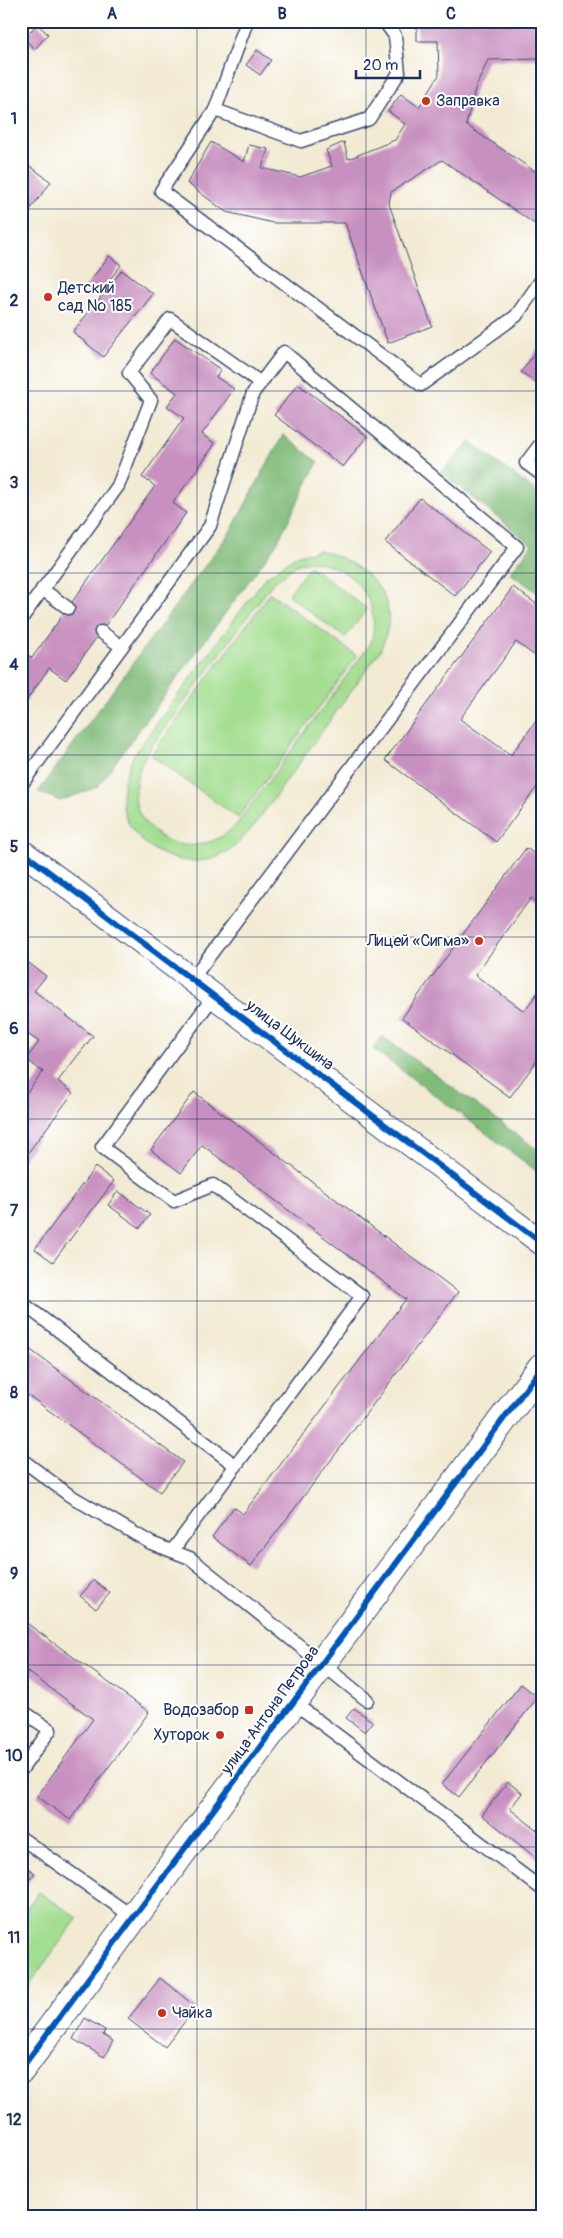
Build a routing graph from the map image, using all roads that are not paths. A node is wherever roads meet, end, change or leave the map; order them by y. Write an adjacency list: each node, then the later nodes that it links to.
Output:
1 (247, 21): 3 (lane)
2 (384, 21): 3 (lane)
3 (215, 110): 4 (lane)
4 (542, 279)
5 (261, 384): 8 (lane); 12 (lane); 15 (lane)
6 (542, 442): 7 (lane)
7 (542, 475)
8 (42, 589): 9 (lane); 10 (lane)
9 (68, 608)
10 (21, 618)
11 (101, 632): 12 (lane)
12 (122, 647): 13 (lane)
13 (21, 785)
14 (21, 851): 15 (street, улица Шукшина)
15 (192, 979): 16 (street, улица Шукшина)
16 (214, 996): 17 (street, улица Шукшина); 21 (lane)
17 (542, 1243)
18 (21, 1302): 21 (lane)
19 (540, 1375): 23 (street, улица Антона Петрова)
20 (21, 1459): 22 (lane)
21 (236, 1466): 22 (lane)
22 (172, 1552): 23 (lane)
23 (321, 1663): 24 (lane); 25 (street, улица Антона Петрова)
24 (367, 1700)
25 (293, 1702): 29 (lane); 30 (street, улица Антона Петрова)
26 (21, 1710): 27 (lane)
27 (21, 1770)
28 (21, 1838): 30 (lane)
29 (542, 1889)
30 (133, 1917): 31 (street, улица Антона Петрова)
31 (21, 2069)

